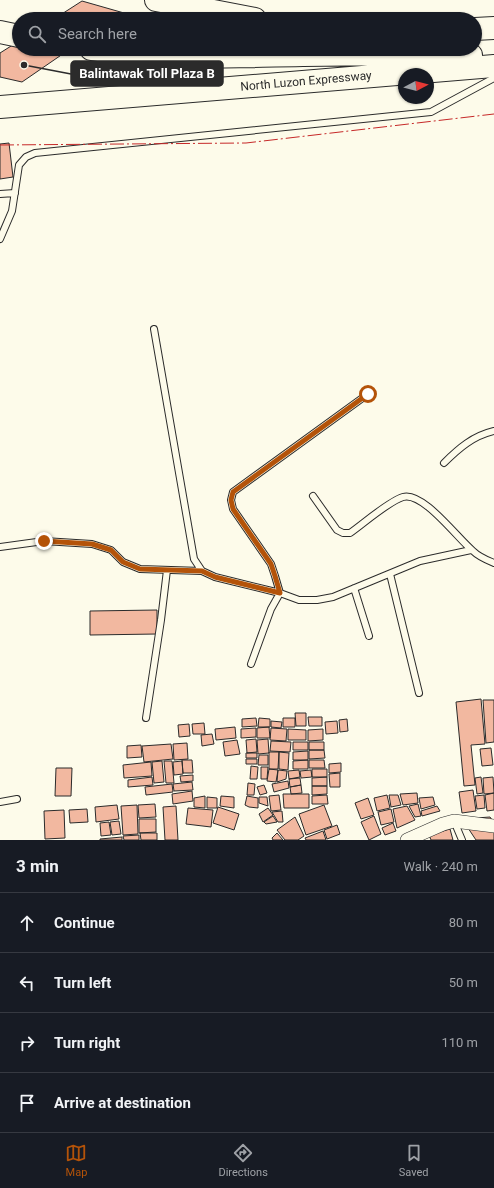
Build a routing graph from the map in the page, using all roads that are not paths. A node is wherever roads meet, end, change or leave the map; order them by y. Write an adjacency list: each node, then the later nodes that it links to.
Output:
1 (156, 0): 2 (highway)
2 (219, 12)
3 (494, 28): 4 (highway)
4 (482, 29)
5 (0, 32): 6 (highway)
6 (12, 35)
7 (155, 56): 8 (highway, North Luzon Expressway)
8 (295, 56)
9 (482, 56): 10 (highway, North Luzon Expressway)
10 (494, 56)
11 (494, 66): 14 (highway, North Luzon Expressway)
12 (494, 78): 16 (lane)
13 (0, 92): 14 (highway, North Luzon Expressway)
14 (46, 103): 15 (highway, North Luzon Expressway)
15 (0, 107)
16 (15, 193): 17 (lane); 18 (lane)
17 (0, 194)
18 (0, 239)
19 (154, 329): 28 (lane)
20 (368, 394): 31 (lane)
21 (494, 431): 22 (lane)
22 (444, 462)
23 (313, 496): 25 (lane)
24 (0, 547): 27 (lane)
25 (471, 550): 26 (lane); 29 (lane)
26 (494, 563)
27 (166, 570): 28 (lane); 35 (lane)
28 (202, 571): 31 (lane)
29 (390, 574): 30 (lane); 34 (lane)
30 (354, 588): 31 (lane); 32 (lane)
31 (280, 593): 33 (lane)
32 (368, 636)
33 (252, 664)
34 (419, 693)
35 (146, 718)
36 (17, 799): 37 (lane)
37 (0, 802)
38 (454, 821): 39 (street); 40 (street); 41 (lane)
39 (494, 826)
40 (407, 840)
41 (462, 840)

